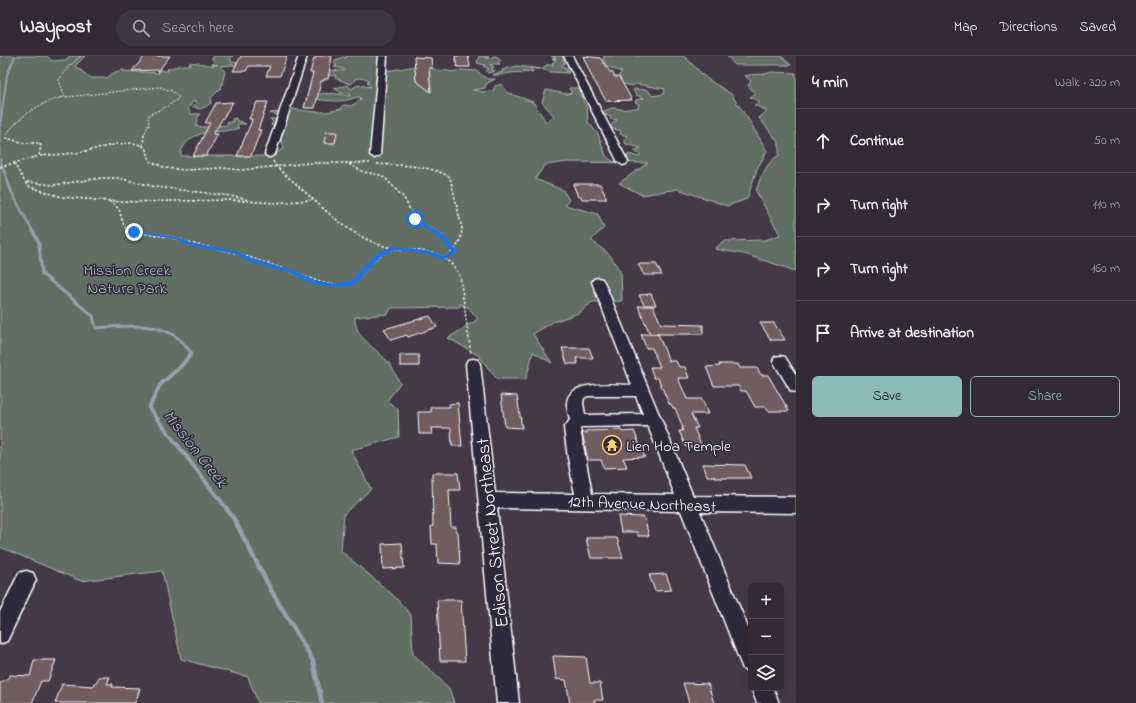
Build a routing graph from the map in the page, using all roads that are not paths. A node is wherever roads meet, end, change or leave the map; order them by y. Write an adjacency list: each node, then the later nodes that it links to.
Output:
1 (303, 56): 4 (street)
2 (383, 56): 5 (street)
3 (568, 56): 6 (street)
4 (270, 154)
5 (375, 155)
6 (623, 162)
7 (598, 282): 11 (street)
8 (780, 361): 10 (street)
9 (473, 364): 14 (street, Edison Street Northeast)
10 (796, 387)
11 (642, 390): 12 (street); 13 (street)
12 (654, 420): 13 (street); 16 (street)
13 (578, 421): 15 (street)
14 (487, 500): 15 (street, 12th Avenue Northeast); 22 (street, Edison Street Northeast)
15 (585, 501): 16 (street, 12th Avenue Northeast)
16 (688, 503): 17 (street, 12th Avenue Northeast); 20 (street)
17 (796, 505)
18 (26, 580): 19 (street)
19 (0, 634)
20 (749, 655)
21 (763, 691): 23 (street)
22 (508, 703)
23 (768, 703)

